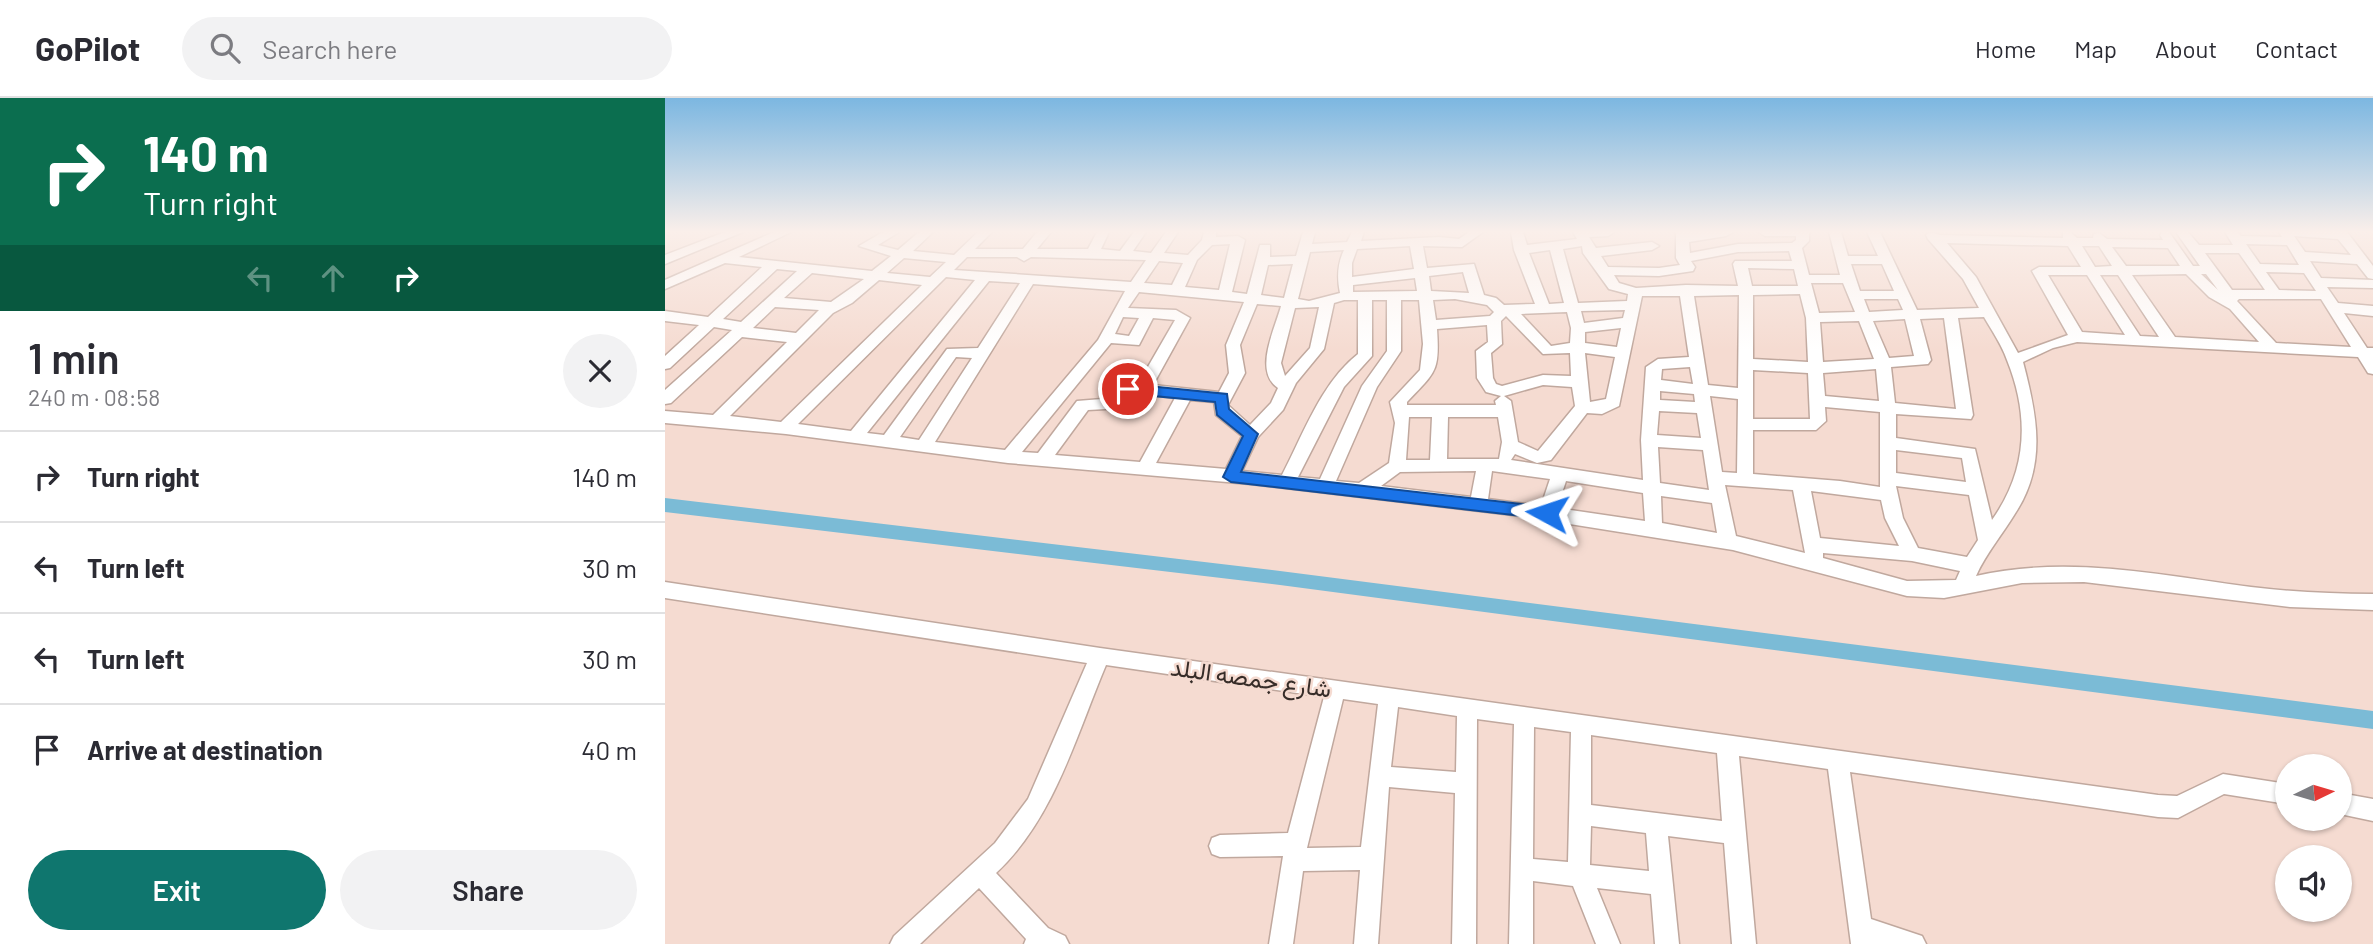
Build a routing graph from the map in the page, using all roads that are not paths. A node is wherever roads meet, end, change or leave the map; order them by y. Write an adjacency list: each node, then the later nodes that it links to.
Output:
1 (695, 271): 48 (street)
2 (766, 271): 84 (street)
3 (805, 271): 68 (street)
4 (823, 271): 39 (street)
5 (878, 271): 39 (street)
6 (944, 271): 41 (street)
7 (1014, 271): 42 (street)
8 (1062, 271): 46 (street)
9 (1146, 271): 50 (street)
10 (1185, 271): 54 (street)
11 (1230, 271): 58 (street)
12 (1259, 271): 63 (street)
13 (1298, 271): 69 (street)
14 (1348, 271): 51 (street)
15 (1425, 271): 37 (street)
16 (1470, 271): 65 (street)
17 (1529, 271): 72 (street)
18 (1563, 271): 73 (street)
19 (1602, 271): 67 (street)
20 (1630, 271): 38 (street)
21 (1692, 271): 53 (street)
22 (1742, 271): 55 (street)
23 (1774, 271): 43 (street)
24 (1801, 271): 43 (street)
25 (1846, 271): 45 (street)
26 (1893, 271): 62 (street)
27 (1964, 271): 77 (street)
28 (2040, 271): 90 (street)
29 (2092, 271): 92 (street)
30 (2123, 271): 95 (street)
31 (2191, 271): 66 (street)
32 (2209, 271): 66 (street)
33 (2258, 271): 57 (street)
34 (2271, 271): 47 (street)
35 (2311, 271): 47 (street)
36 (2339, 271): 47 (street)
37 (1420, 272): 51 (street); 59 (street)
38 (1660, 272): 56 (street)
39 (873, 276): 41 (street); 71 (street)
40 (985, 276): 41 (street); 42 (street); 100 (street)
41 (938, 277): 135 (street)
42 (1010, 278): 44 (street)
43 (1803, 278): 45 (street); 55 (street); 83 (street)
44 (1030, 279): 46 (street); 102 (street)
45 (1848, 279): 61 (street)
46 (1056, 281): 50 (street)
47 (2317, 282): 49 (street); 57 (street); 74 (street); 103 (street)
48 (665, 285)
49 (2373, 285)
50 (1135, 288): 54 (street); 75 (street)
51 (1346, 289): 64 (street); 70 (street)
52 (1686, 289): 53 (street); 56 (street); 106 (street)
53 (1705, 289): 55 (street)
54 (1177, 290): 58 (street)
55 (1746, 290): 109 (street)
56 (1664, 291): 67 (street)
57 (2273, 292): 66 (street)
58 (1225, 293): 63 (street)
59 (1426, 294): 60 (street); 65 (street); 86 (street)
60 (1394, 295): 64 (street); 93 (street)
61 (1854, 295): 62 (street); 82 (street)
62 (1903, 295): 78 (street)
63 (1253, 297): 69 (street); 122 (street)
64 (1365, 297): 94 (street)
65 (1477, 297): 80 (street)
66 (2226, 297): 98 (street)
67 (1634, 298): 73 (street); 85 (street)
68 (774, 302): 71 (street); 88 (street)
69 (1288, 302): 70 (street); 115 (street)
70 (1327, 303): 115 (street)
71 (832, 307): 91 (street)
72 (1544, 309): 73 (street); 80 (street)
73 (1574, 309): 87 (street)
74 (2373, 311)
75 (1118, 312): 79 (street); 89 (street)
76 (1950, 312): 77 (street); 78 (street); 128 (street)
77 (1990, 312): 105 (street)
78 (1912, 313): 82 (street); 107 (street)
79 (1149, 314): 96 (street); 97 (street)
80 (1501, 314): 86 (street); 99 (street); 119 (street)
81 (665, 316): 84 (street)
82 (1864, 317): 83 (street); 107 (street)
83 (1813, 318): 110 (street)
84 (710, 322): 88 (street); 108 (street)
85 (1629, 323): 87 (street); 104 (street)
86 (1428, 325): 129 (street)
87 (1578, 328): 99 (street)
88 (744, 330): 91 (street); 123 (street)
89 (1106, 337): 96 (street); 144 (street)
90 (2077, 337): 92 (street); 105 (street)
91 (800, 338): 133 (street)
92 (2134, 338): 95 (street)
93 (1395, 339): 94 (street); 116 (street)
94 (1367, 340): 113 (street)
95 (2169, 340): 98 (street)
96 (1134, 342): 97 (street)
97 (1166, 346): 117 (street)
98 (2271, 346): 103 (street)
99 (1579, 347): 104 (street); 112 (street)
100 (927, 351): 101 (street); 137 (street)
101 (952, 352): 102 (street); 139 (street)
102 (981, 352): 143 (street)
103 (2367, 352): 111 (street)
104 (1624, 353): 126 (street)
105 (2015, 360): 165 (street)
106 (1697, 362): 114 (street); 118 (street)
107 (1883, 362): 110 (street); 128 (street)
108 (665, 364)
109 (1745, 364): 110 (street); 121 (street)
110 (1816, 368): 124 (street)
111 (2373, 369)
112 (1579, 382): 119 (street); 126 (street)
113 (1337, 385): 116 (street); 154 (street)
114 (1654, 385): 118 (street); 125 (street)
115 (1287, 386): 136 (street)
116 (1370, 386): 155 (street)
117 (1143, 389): 120 (street); 145 (street)
118 (1702, 389): 121 (street); 127 (street)
119 (1501, 391): 130 (street)
120 (1186, 393): 122 (street); 149 (street)
121 (1744, 394): 134 (street)
122 (1222, 398): 136 (street)
123 (665, 399)
124 (1817, 401): 128 (street); 134 (street)
125 (1653, 405): 127 (street); 138 (street)
126 (1583, 407): 141 (street)
127 (1704, 408): 142 (street)
128 (1888, 408): 140 (street)
129 (1400, 411): 131 (street); 146 (street)
130 (1504, 411): 131 (street); 141 (street)
131 (1440, 412): 148 (street)
132 (665, 417): 133 (street)
133 (717, 420): 135 (street)
134 (1746, 424): 153 (street)
135 (785, 427): 137 (street)
136 (1251, 434): 151 (street)
137 (854, 438): 139 (street)
138 (1649, 440): 142 (street); 158 (street)
139 (887, 443): 143 (street)
140 (1887, 443): 157 (street); 159 (street)
141 (1510, 445): 147 (street)
142 (1709, 445): 152 (street)
143 (923, 447): 144 (street)
144 (1008, 457): 145 (street)
145 (1042, 460): 149 (street)
146 (1397, 466): 148 (street); 160 (street)
147 (1493, 466): 148 (street); 150 (street); 162 (street)
148 (1438, 467)
149 (1145, 469): 151 (street)
150 (1560, 474): 158 (street); 163 (street)
151 (1231, 477): 154 (street)
152 (1714, 478): 153 (street); 161 (street)
153 (1745, 481): 156 (street)
154 (1287, 482): 155 (street)
155 (1325, 486): 160 (street)
156 (1801, 486): 157 (street); 167 (street)
157 (1887, 486): 159 (street); 168 (street)
158 (1651, 489): 161 (street); 164 (street)
159 (1975, 489): 165 (street)
160 (1362, 490): 162 (street)
161 (1719, 498): 166 (street)
162 (1478, 506): 163 (street)
163 (1547, 513): 164 (street)
164 (1654, 529): 166 (street)
165 (1987, 540): 169 (street)
166 (1728, 541): 167 (street)
167 (1815, 554): 168 (street); 170 (street)
168 (1912, 554): 169 (street)
169 (1970, 565): 170 (street)
170 (1963, 587): 172 (street)
171 (665, 590): 173 (street, شارع جمصه البلد)
172 (2373, 602)
173 (1100, 656): 174 (street, شارع جمصه البلد); 193 (street)
174 (1336, 689): 175 (street, شارع جمصه البلد); 190 (street)
175 (1389, 696): 176 (street, شارع جمصه البلد); 181 (street)
176 (1467, 707): 177 (street, شارع جمصه البلد); 182 (street)
177 (1524, 716): 178 (street, شارع جمصه البلد); 192 (street)
178 (1581, 724): 179 (street, شارع جمصه البلد); 186 (street)
179 (1727, 745): 180 (street, شارع جمصه البلد); 188 (street)
180 (1838, 761): 183 (street, شارع جمصه البلد); 196 (street)
181 (1380, 776): 182 (street); 191 (street)
182 (1464, 783): 201 (street)
183 (2275, 792)
184 (2352, 806): 185 (street)
185 (2373, 810)
186 (1580, 814): 187 (street); 194 (street)
187 (1656, 824): 188 (street); 195 (street)
188 (1733, 833): 205 (street)
189 (1220, 846): 190 (street)
190 (1295, 852): 191 (street); 199 (street)
191 (1372, 858): 200 (street)
192 (1524, 869): 194 (street); 202 (street)
193 (980, 872): 197 (street); 198 (street)
194 (1579, 873): 195 (street); 203 (street)
195 (1661, 884): 204 (street)
196 (1862, 936): 206 (street)
197 (1044, 941)
198 (905, 943)
199 (1281, 944)
200 (1366, 944)
201 (1464, 944)
202 (1521, 944)
203 (1608, 944)
204 (1667, 944)
205 (1744, 944)
206 (1914, 944)

